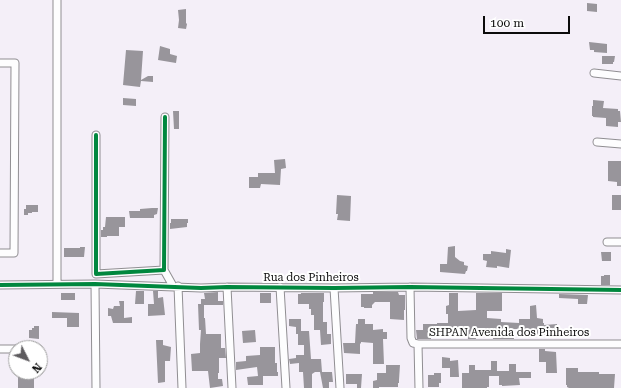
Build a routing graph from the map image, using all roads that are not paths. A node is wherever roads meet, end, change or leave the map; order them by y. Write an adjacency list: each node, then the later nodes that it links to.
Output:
1 (57, 0): 13 (street)
2 (0, 63): 11 (street)
3 (594, 73): 4 (street)
4 (621, 76)
5 (165, 117): 12 (street)
6 (96, 135): 12 (street)
7 (597, 142): 8 (street)
8 (621, 144)
9 (607, 242): 10 (street)
10 (621, 242)
11 (0, 253)
12 (164, 270): 16 (street)
13 (56, 284): 14 (street, Rua dos Pinheiros); 15 (street, Rua dos Pinheiros)
14 (95, 284): 16 (street, Rua dos Pinheiros); 24 (street)
15 (0, 285)
16 (175, 286): 17 (street, Rua dos Pinheiros); 25 (street)
17 (227, 287): 18 (street, Rua dos Pinheiros); 26 (street)
18 (280, 287): 20 (street, Rua dos Pinheiros); 27 (street)
19 (410, 287): 20 (street, Rua dos Pinheiros); 21 (street, Rua dos Pinheiros); 22 (street)
20 (334, 288): 28 (street)
21 (621, 290)
22 (418, 344): 23 (street, SHPAN Avenida dos Pinheiros); 29 (street, SHPAN Avenida dos Pinheiros)
23 (621, 344)
24 (96, 388)
25 (182, 388)
26 (232, 388)
27 (286, 388)
28 (340, 388)
29 (419, 388)

